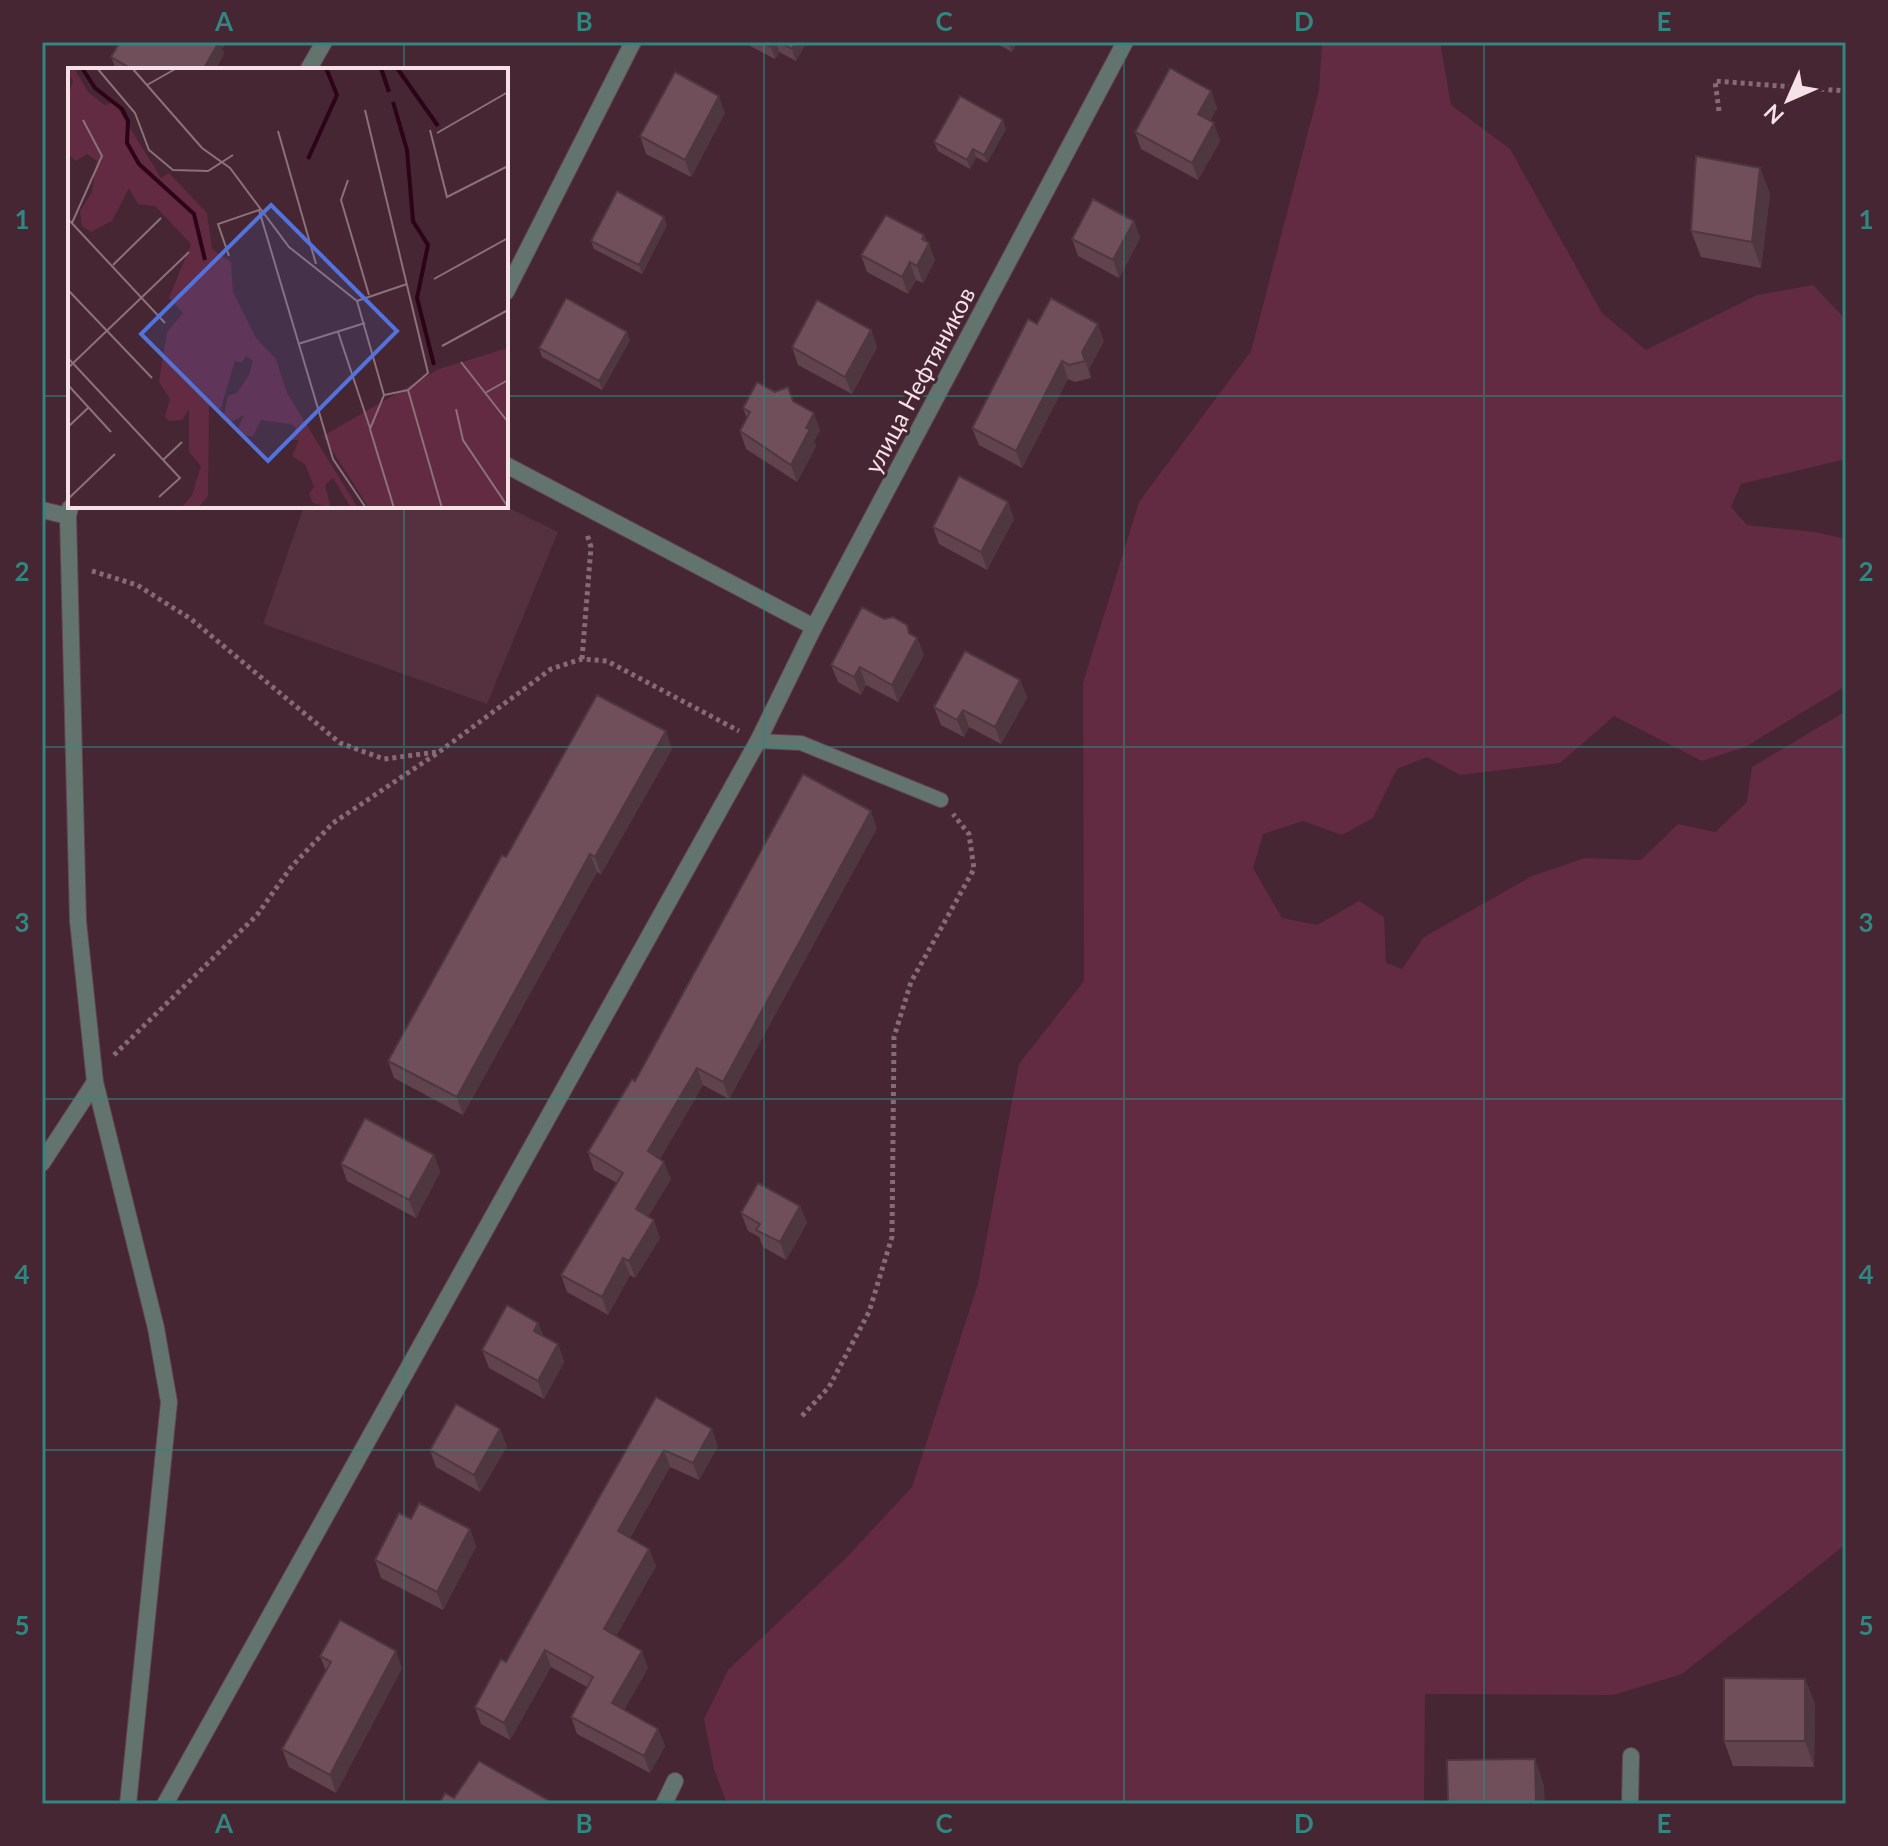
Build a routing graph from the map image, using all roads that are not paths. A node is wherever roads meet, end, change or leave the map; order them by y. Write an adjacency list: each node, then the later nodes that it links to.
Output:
1 (324, 42): 4 (street)
2 (633, 42): 5 (street)
3 (1125, 42): 9 (street, улица Нефтяников)
4 (309, 68)
5 (508, 288)
6 (508, 466): 9 (street)
7 (42, 510): 8 (street)
8 (69, 511): 12 (street)
9 (814, 627): 10 (street, улица Нефтяников)
10 (758, 741): 11 (lane); 17 (street, улица Нефтяников)
11 (941, 800)
12 (95, 1082): 13 (street); 16 (street)
13 (42, 1163)
14 (1631, 1756): 19 (street)
15 (675, 1781): 18 (street)
16 (128, 1804)
17 (165, 1804)
18 (664, 1804)
19 (1630, 1804)

